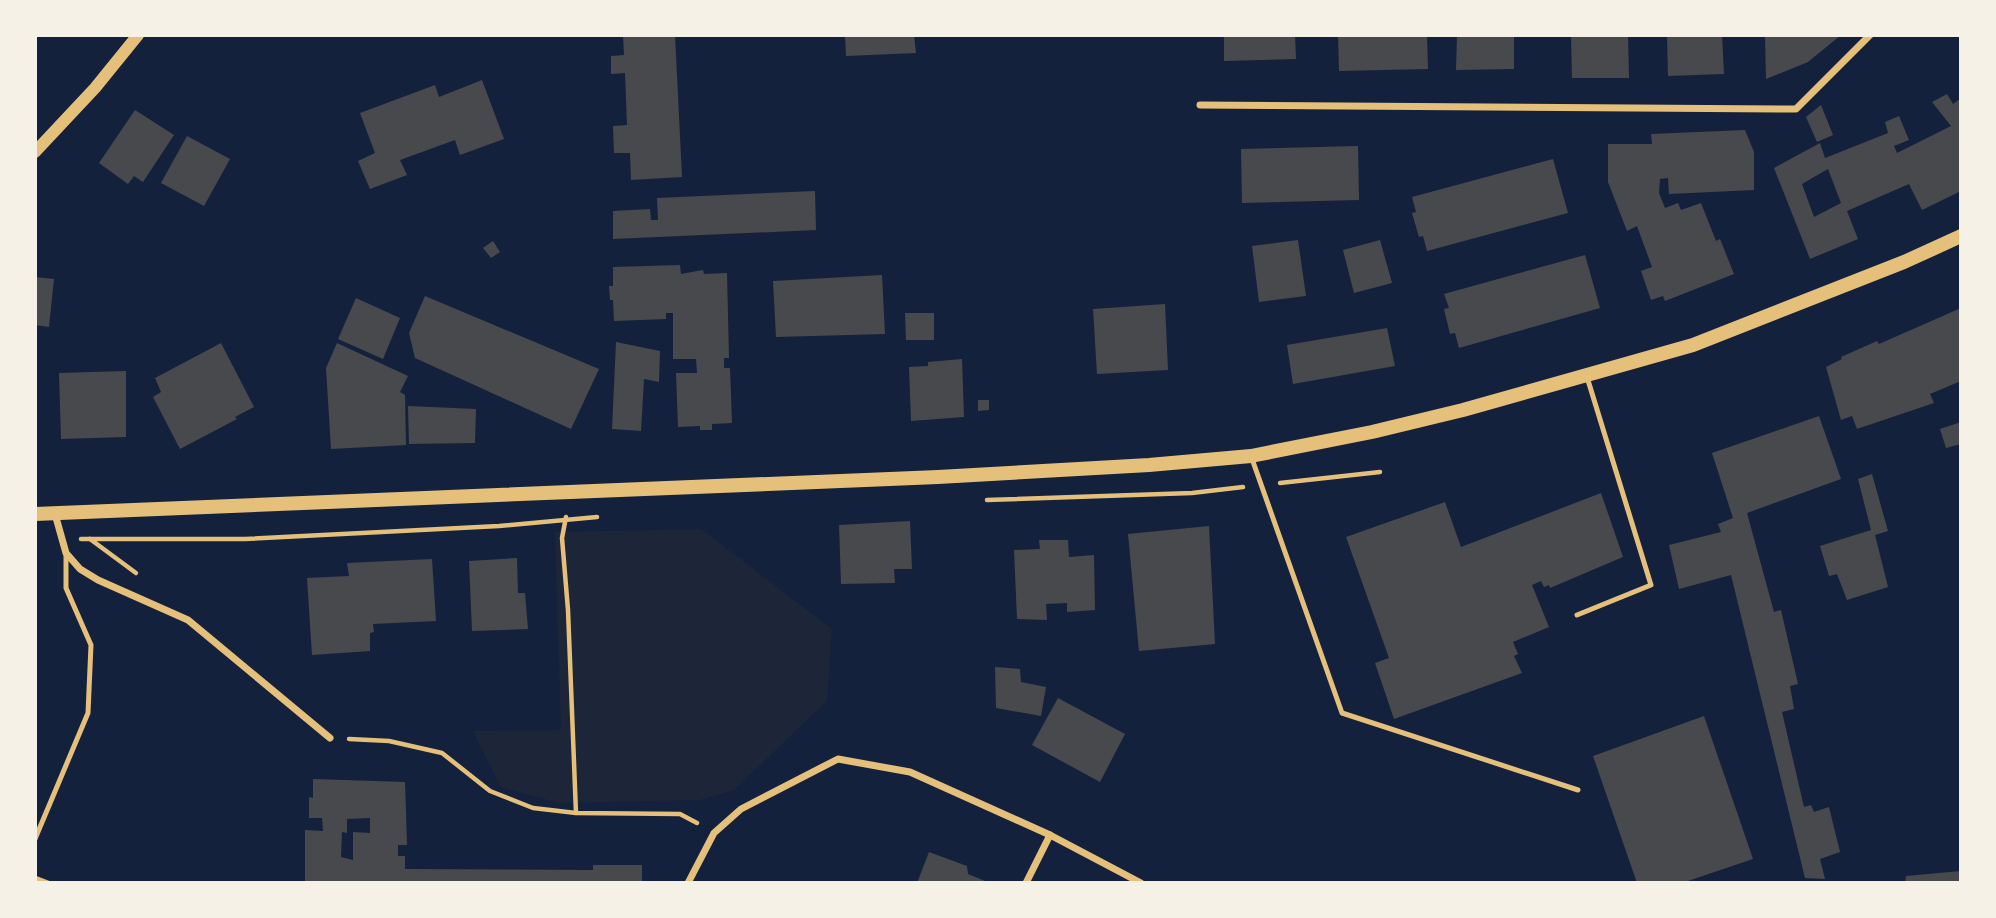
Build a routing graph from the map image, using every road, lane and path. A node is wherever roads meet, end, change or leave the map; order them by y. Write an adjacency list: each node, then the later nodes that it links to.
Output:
1 (138, 35): 4 (street)
2 (1870, 35): 3 (street)
3 (1200, 105)
4 (35, 152)
5 (1961, 236): 6 (main road)
6 (1586, 375): 7 (main road); 20 (lane)
7 (1251, 456): 9 (lane); 10 (main road)
8 (1380, 472): 9 (path)
9 (1261, 485): 11 (path); 22 (lane)
10 (571, 492): 13 (main road); 15 (path)
11 (983, 501)
12 (35, 514): 13 (main road)
13 (55, 514): 17 (path); 18 (street)
14 (603, 516): 15 (path)
15 (566, 520): 17 (path); 23 (path)
16 (77, 539): 17 (path)
17 (90, 539): 19 (path)
18 (66, 554): 21 (street); 26 (lane)
19 (142, 577)
20 (1577, 615)
21 (330, 738): 23 (path)
22 (1578, 790)
23 (576, 813): 24 (path)
24 (715, 832): 25 (street); 29 (street)
25 (1050, 835): 30 (street); 31 (street)
26 (35, 839)
27 (35, 878): 28 (lane)
28 (48, 883)
29 (688, 883)
30 (1026, 883)
31 (1141, 883)

